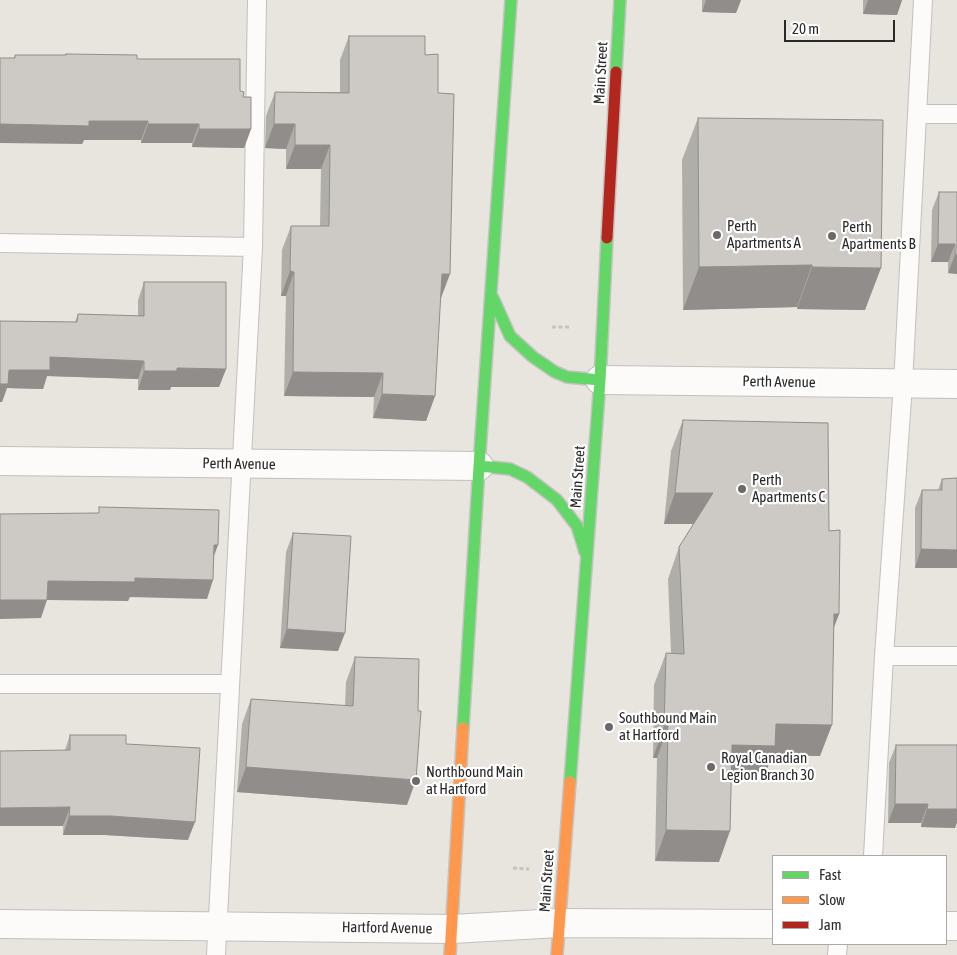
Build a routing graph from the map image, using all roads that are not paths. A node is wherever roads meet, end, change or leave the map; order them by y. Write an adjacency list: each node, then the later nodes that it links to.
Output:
1 (257, 0): 8 (lane)
2 (511, 0): 9 (main road)
3 (620, 0): 10 (main road, Main Street)
4 (922, 0): 5 (lane)
5 (917, 114): 6 (lane); 11 (lane)
6 (957, 114)
7 (0, 244): 8 (lane)
8 (253, 247): 14 (lane)
9 (491, 294): 10 (main road); 15 (main road)
10 (600, 380): 11 (street, Perth Avenue); 16 (main road, Main Street)
11 (903, 384): 12 (street, Perth Avenue); 17 (lane)
12 (957, 384)
13 (0, 461): 14 (street, Perth Avenue)
14 (241, 464): 15 (street, Perth Avenue); 20 (lane)
15 (479, 466): 16 (main road); 26 (main road)
16 (587, 558): 22 (main road, Main Street)
17 (884, 656): 18 (lane); 21 (lane)
18 (957, 656)
19 (0, 684): 20 (lane)
20 (230, 684): 25 (lane)
21 (873, 855)
22 (559, 923): 24 (street, Hartford Avenue); 26 (street, Hartford Avenue); 28 (main road, Main Street)
23 (0, 924): 25 (street, Hartford Avenue)
24 (772, 924)
25 (218, 926): 26 (street, Hartford Avenue); 27 (lane)
26 (451, 942)
27 (216, 955)
28 (557, 955)

